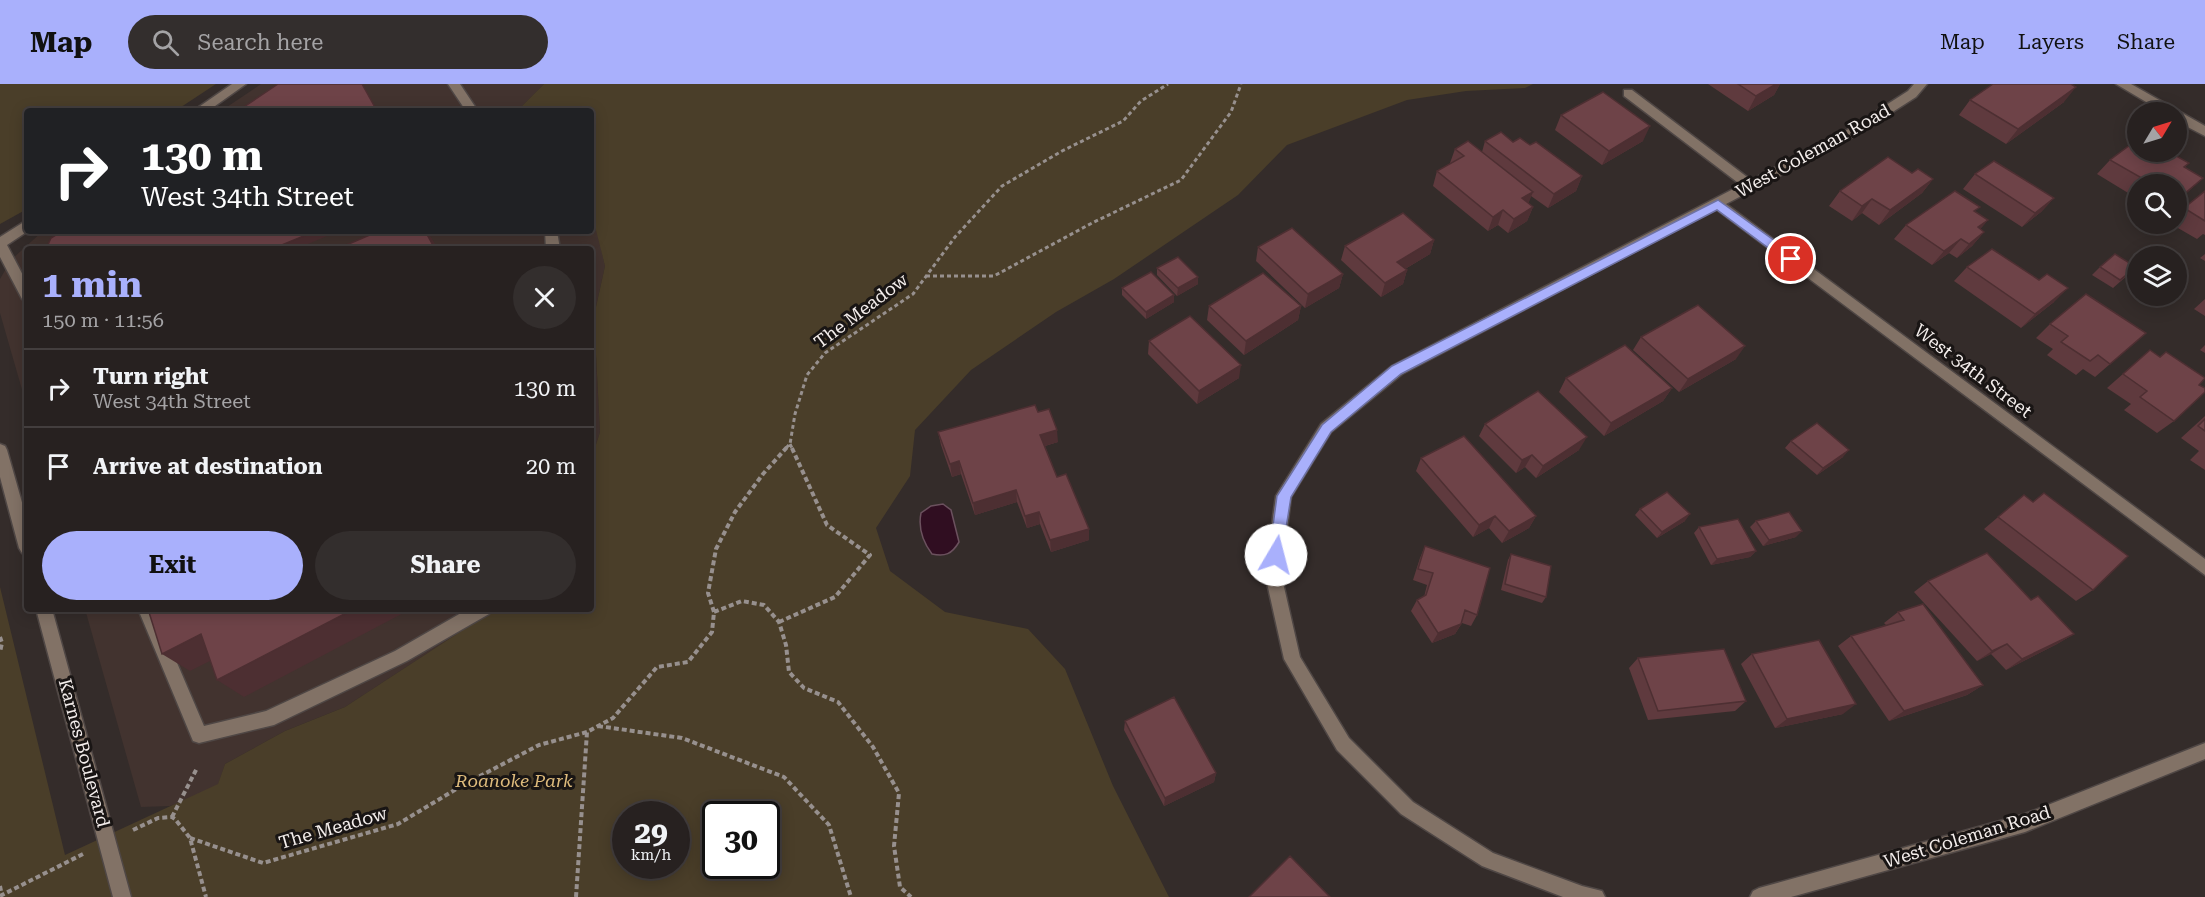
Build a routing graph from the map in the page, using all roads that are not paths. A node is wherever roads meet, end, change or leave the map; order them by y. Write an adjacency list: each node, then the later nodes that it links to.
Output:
1 (240, 84): 7 (street)
2 (454, 84): 8 (street)
3 (1921, 84): 11 (street, West Coleman Road)
4 (2122, 84): 6 (street)
5 (1628, 93): 11 (street)
6 (2154, 102)
7 (204, 108)
8 (470, 108)
9 (2187, 121): 10 (street)
10 (2205, 132)
11 (1751, 186): 12 (street, West Coleman Road)
12 (1718, 204): 18 (street, West 34th Street); 24 (street, West Coleman Road)
13 (24, 227): 14 (street)
14 (0, 244): 15 (street)
15 (24, 289)
16 (0, 450): 17 (street)
17 (24, 537)
18 (2205, 568)
19 (45, 612): 23 (street, Karnes Boulevard)
20 (147, 612): 21 (street)
21 (478, 612)
22 (2205, 751): 25 (street, West Coleman Road)
23 (122, 897)
24 (1596, 897)
25 (1759, 897)

